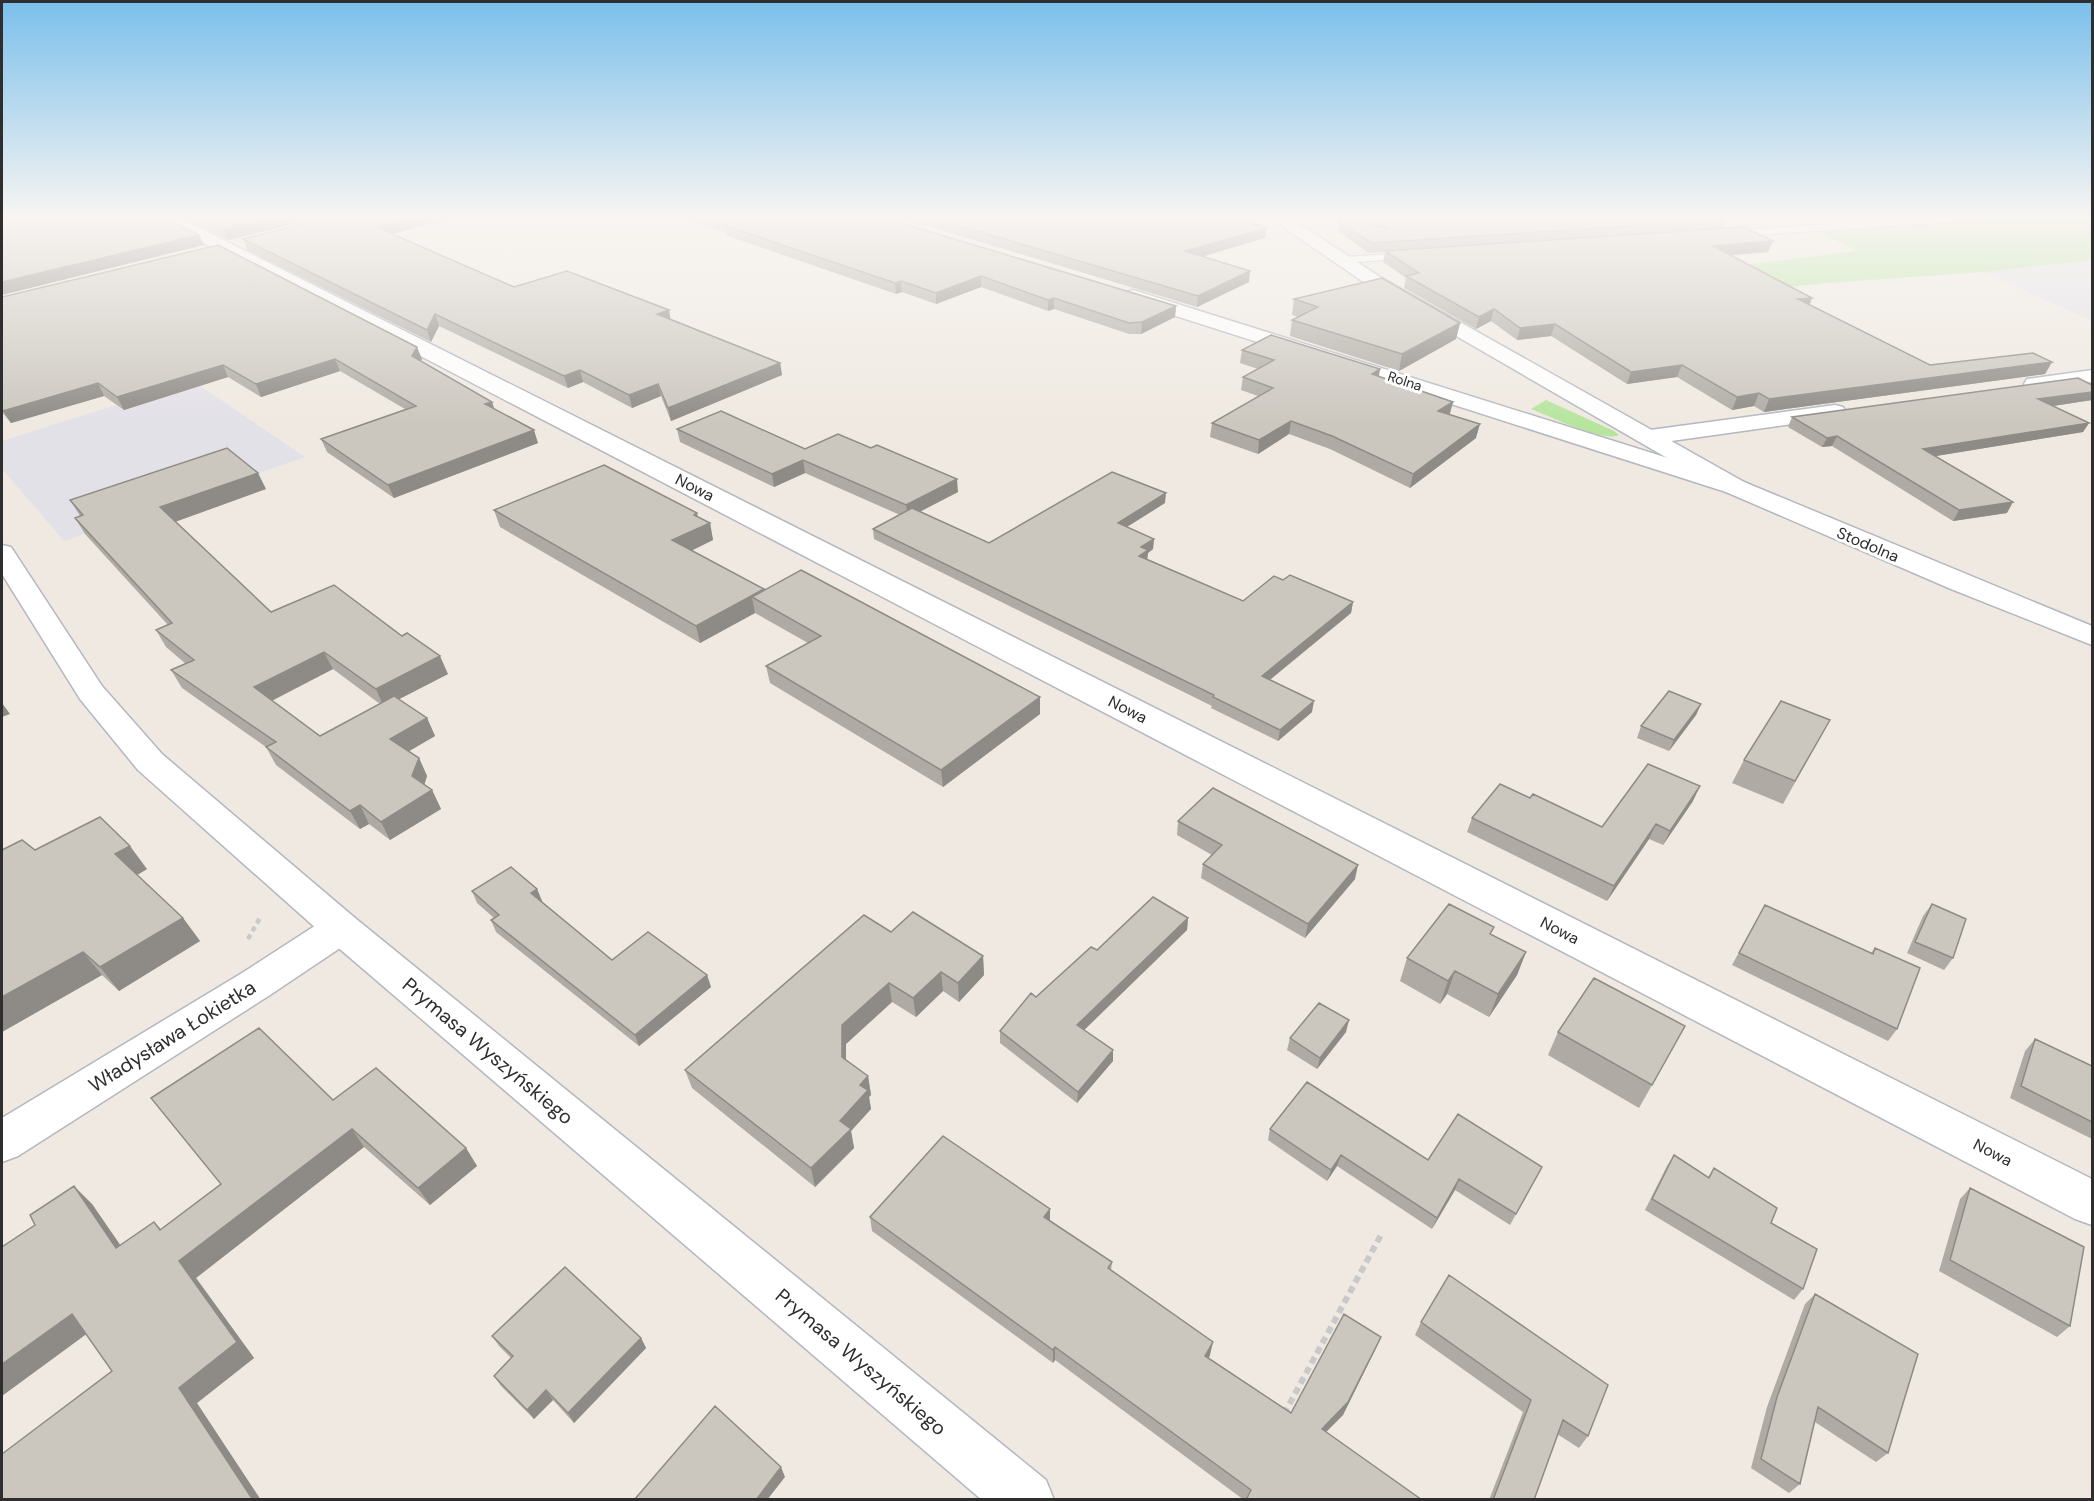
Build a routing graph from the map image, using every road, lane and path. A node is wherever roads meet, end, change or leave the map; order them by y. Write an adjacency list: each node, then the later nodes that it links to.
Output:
1 (319, 285): 13 (street, Nowa)
2 (1381, 285): 7 (street, Stodolna)
3 (1117, 291): 8 (street, Rolna)
4 (2092, 376): 5 (street)
5 (2009, 387)
6 (1855, 409): 7 (street)
7 (1650, 437): 8 (street, Stodolna)
8 (1735, 487): 10 (street, Stodolna)
9 (2, 553): 11 (street, Prymasa Wyszyńskiego)
10 (2092, 636)
11 (341, 928): 12 (street, Władysława Łokietka); 16 (street, Prymasa Wyszyńskiego)
12 (2, 1142)
13 (2092, 1203)
14 (1382, 1233): 15 (path)
15 (1282, 1419)
16 (1026, 1500)

